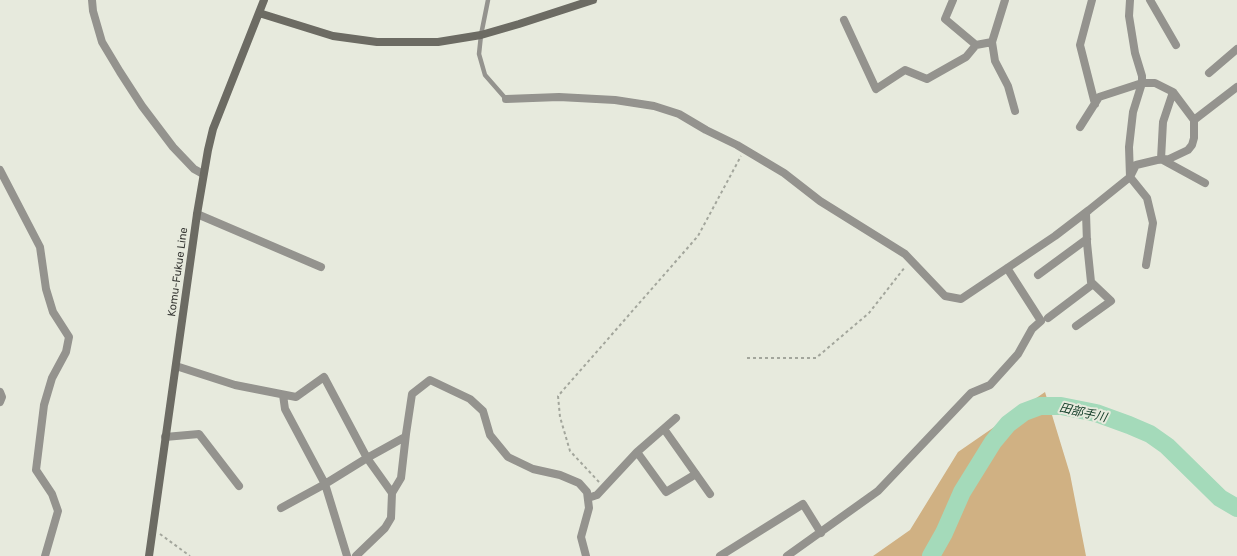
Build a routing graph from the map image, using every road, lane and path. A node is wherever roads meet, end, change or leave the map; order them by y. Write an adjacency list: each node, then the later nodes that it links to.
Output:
1 (92, 0): 29 (street)
2 (264, 0): 10 (main road, Komu-Fukue Line)
3 (488, 0): 12 (lane)
4 (593, 0): 12 (main road)
5 (953, 0): 14 (street)
6 (1005, 0): 13 (street)
7 (1092, 0): 22 (street)
8 (1130, 0): 18 (street)
9 (1150, 0): 15 (street)
10 (259, 13): 12 (main road); 29 (main road, Komu-Fukue Line)
11 (844, 20): 14 (street)
12 (481, 35): 21 (lane)
13 (992, 42): 14 (street); 23 (street)
14 (976, 45)
15 (1176, 45)
16 (1237, 49): 17 (street)
17 (1210, 74)
18 (1142, 83): 20 (street); 22 (street); 30 (street)
19 (1237, 87): 24 (street)
20 (1173, 92): 24 (street); 27 (street)
21 (506, 98): 26 (street)
22 (1095, 104): 25 (street)
23 (1014, 111)
24 (1194, 120): 27 (street)
25 (1080, 127)
26 (744, 149): 35 (street); 57 (path)
27 (1161, 159): 30 (street); 31 (street)
28 (0, 170): 64 (street)
29 (203, 174): 33 (main road, Komu-Fukue Line)
30 (1130, 177): 32 (street); 36 (street)
31 (1205, 183)
32 (1086, 212): 34 (street); 38 (street)
33 (197, 214): 37 (street); 44 (main road, Komu-Fukue Line)
34 (1087, 239): 39 (street); 40 (street)
35 (910, 259): 38 (street); 43 (path)
36 (1146, 264)
37 (321, 266)
38 (1007, 268): 63 (street)
39 (1038, 275)
40 (1093, 284): 41 (street); 42 (street)
41 (1048, 318)
42 (1076, 326)
43 (747, 358)
44 (176, 366): 46 (street); 50 (main road, Komu-Fukue Line)
45 (0, 392): 47 (street)
46 (283, 395): 53 (street); 55 (street)
47 (0, 402)
48 (676, 418): 49 (street)
49 (664, 429): 52 (street); 54 (street)
50 (166, 437): 56 (street); 62 (main road, Komu-Fukue Line)
51 (405, 437): 53 (street); 58 (street); 60 (street)
52 (637, 452): 54 (street); 57 (street)
53 (367, 458): 55 (street); 58 (street)
54 (696, 474): 59 (street)
55 (325, 484): 61 (street); 67 (street)
56 (239, 486)
57 (604, 487): 60 (street)
58 (392, 493): 68 (street)
59 (710, 494)
60 (588, 498): 69 (street)
61 (281, 508)
62 (153, 531): 65 (main road, Komu-Fukue Line); 66 (path)
63 (821, 533): 70 (street); 71 (street)
64 (45, 556)
65 (150, 556)
66 (190, 556)
67 (347, 556)
68 (356, 556)
69 (586, 556)
70 (720, 556)
71 (787, 556)

